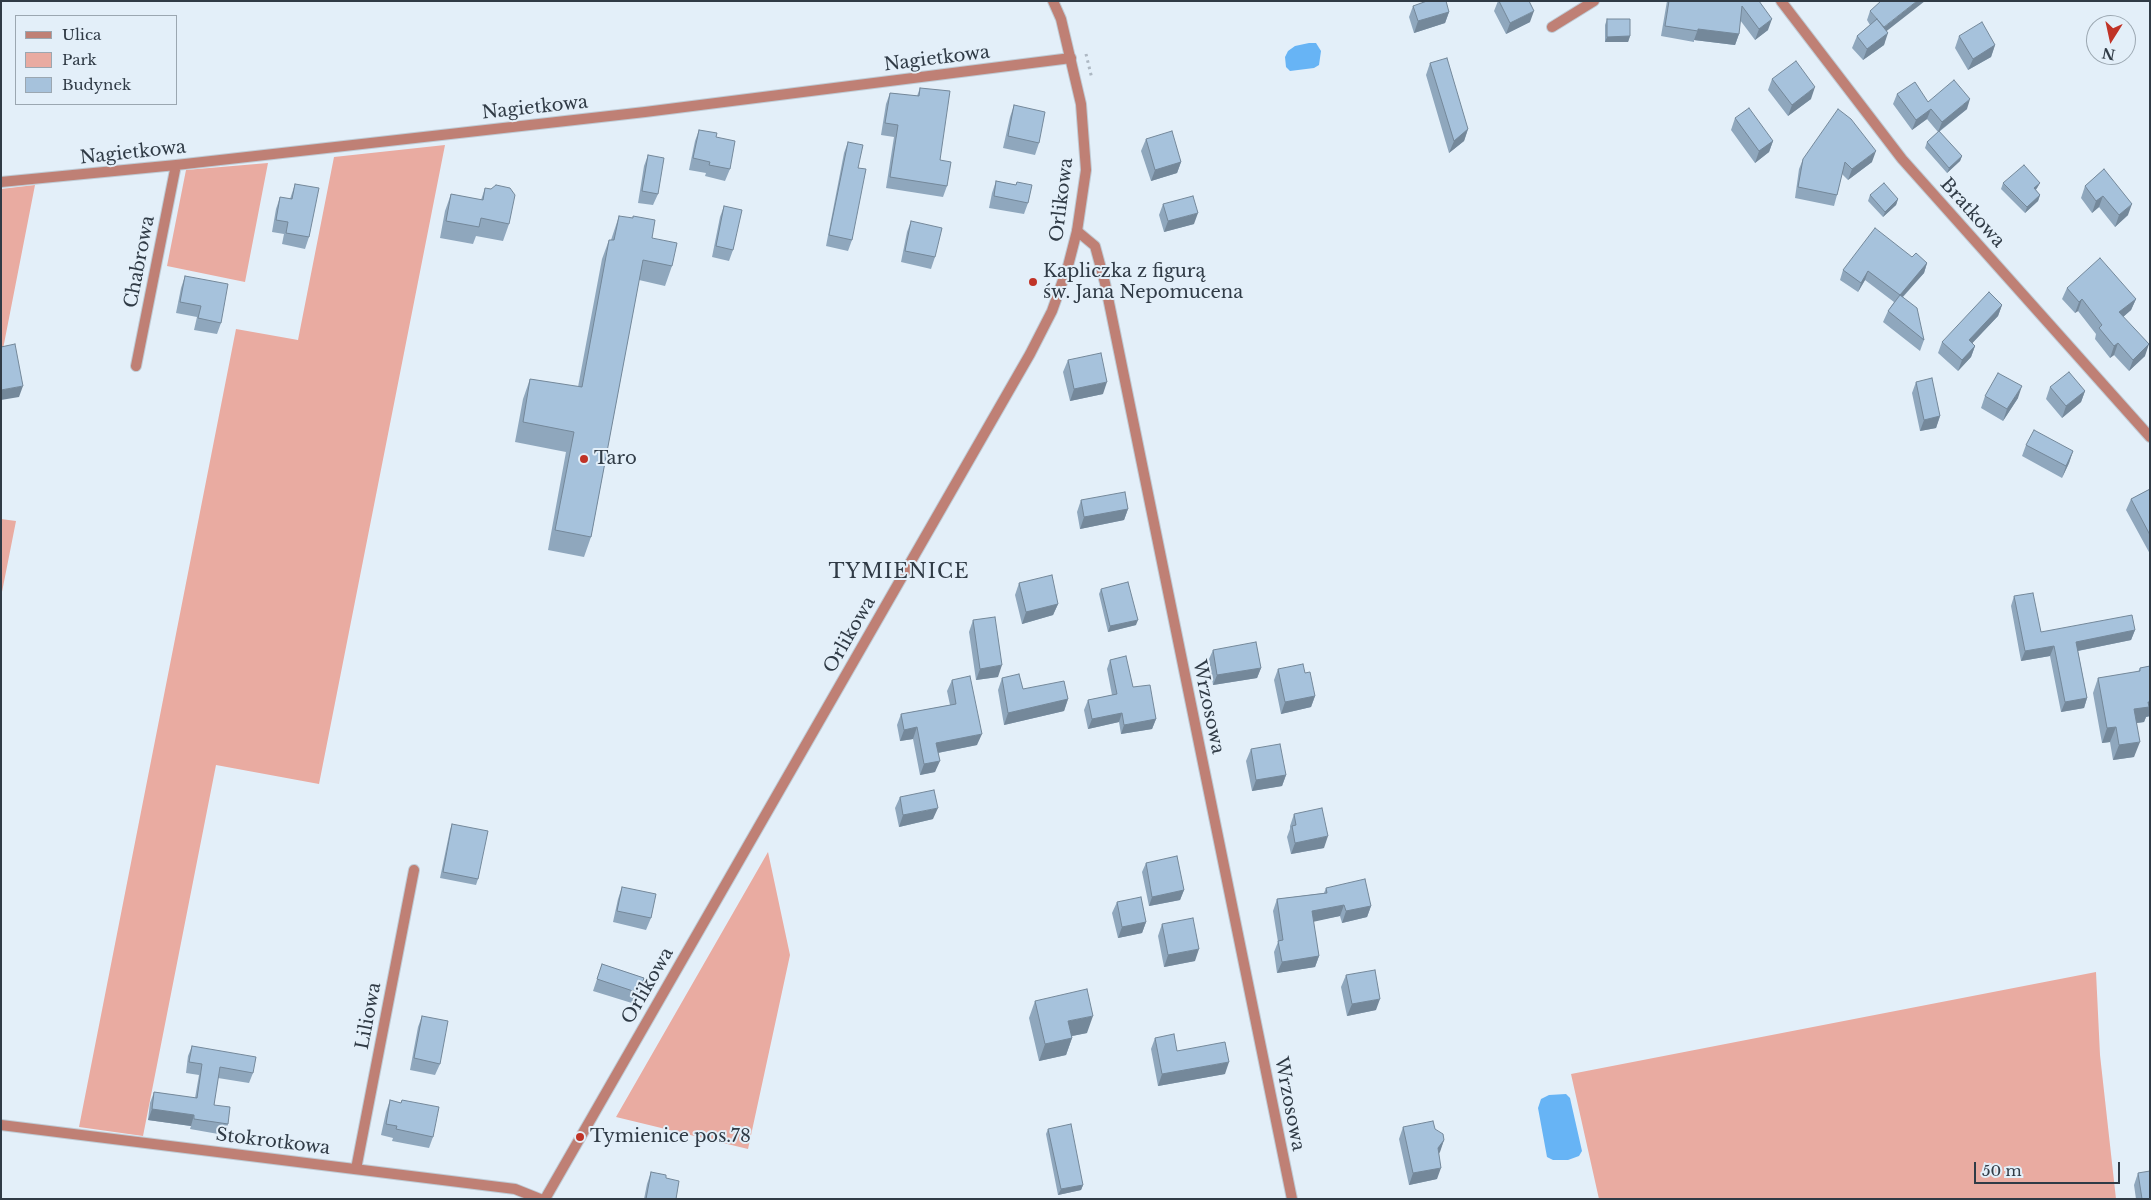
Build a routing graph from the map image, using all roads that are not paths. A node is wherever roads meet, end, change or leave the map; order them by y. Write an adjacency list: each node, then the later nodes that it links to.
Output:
1 (1053, 1): 5 (street, Orlikowa)
2 (1594, 1): 4 (street)
3 (1781, 1): 10 (street, Bratkowa)
4 (1552, 27)
5 (1071, 58): 6 (street, Nagietkowa); 8 (street, Orlikowa)
6 (176, 165): 7 (street, Nagietkowa); 9 (street, Chabrowa)
7 (1, 182)
8 (1077, 231): 15 (street, Orlikowa); 16 (street, Wrzosowa)
9 (136, 366)
10 (2150, 437)
11 (414, 870): 13 (street, Liliowa)
12 (1, 1125): 13 (street, Stokrotkowa)
13 (356, 1169): 14 (street, Stokrotkowa)
14 (540, 1199)
15 (545, 1199)
16 (1292, 1199)

